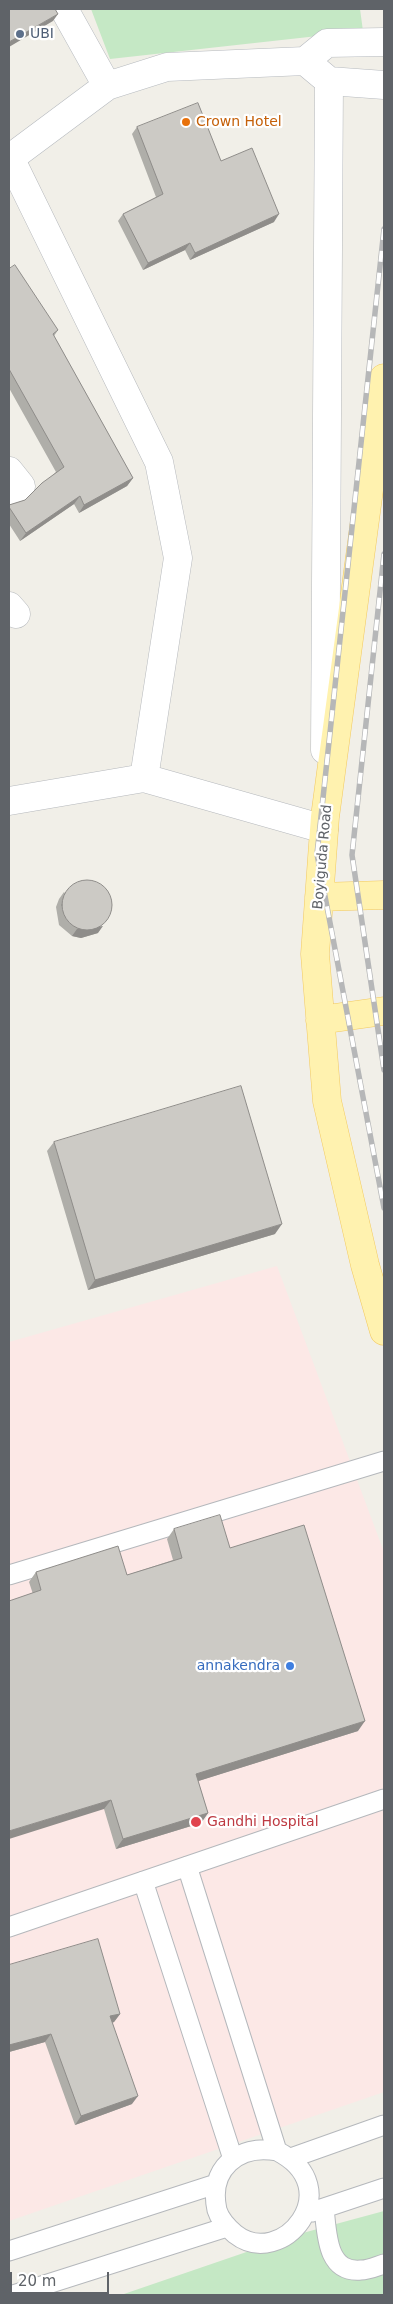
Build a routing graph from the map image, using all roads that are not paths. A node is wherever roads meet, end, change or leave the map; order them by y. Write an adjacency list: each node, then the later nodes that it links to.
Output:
1 (64, 9): 6 (street)
2 (384, 42): 3 (street)
3 (306, 62): 4 (street); 6 (street)
4 (330, 81): 5 (street); 13 (street)
5 (384, 85)
6 (107, 86): 7 (street)
7 (10, 158): 11 (street)
8 (384, 378): 13 (main road, Boyiguda Road)
9 (9, 471): 10 (street)
10 (9, 496)
11 (144, 778): 12 (street); 13 (street)
12 (9, 801)
13 (324, 823): 15 (main road, Boyiguda Road)
14 (384, 895): 15 (main road)
15 (319, 897): 17 (main road, Boyiguda Road)
16 (384, 1011): 17 (main road)
17 (320, 1020): 18 (main road, Boyiguda Road)
18 (384, 1331)
19 (384, 1462): 20 (lane)
20 (9, 1575)
21 (384, 1799): 22 (lane)
22 (187, 1866): 23 (lane); 26 (lane)
23 (143, 1881): 24 (lane); 27 (lane)
24 (9, 1927)
25 (384, 2125): 26 (lane)
26 (284, 2154): 27 (lane); 31 (lane)
27 (233, 2159): 28 (lane)
28 (216, 2184): 32 (lane); 33 (lane)
29 (384, 2188): 30 (lane)
30 (324, 2208): 31 (lane); 34 (lane)
31 (305, 2215): 32 (lane)
32 (227, 2227): 35 (lane)
33 (9, 2251)
34 (384, 2264)
35 (13, 2295)

